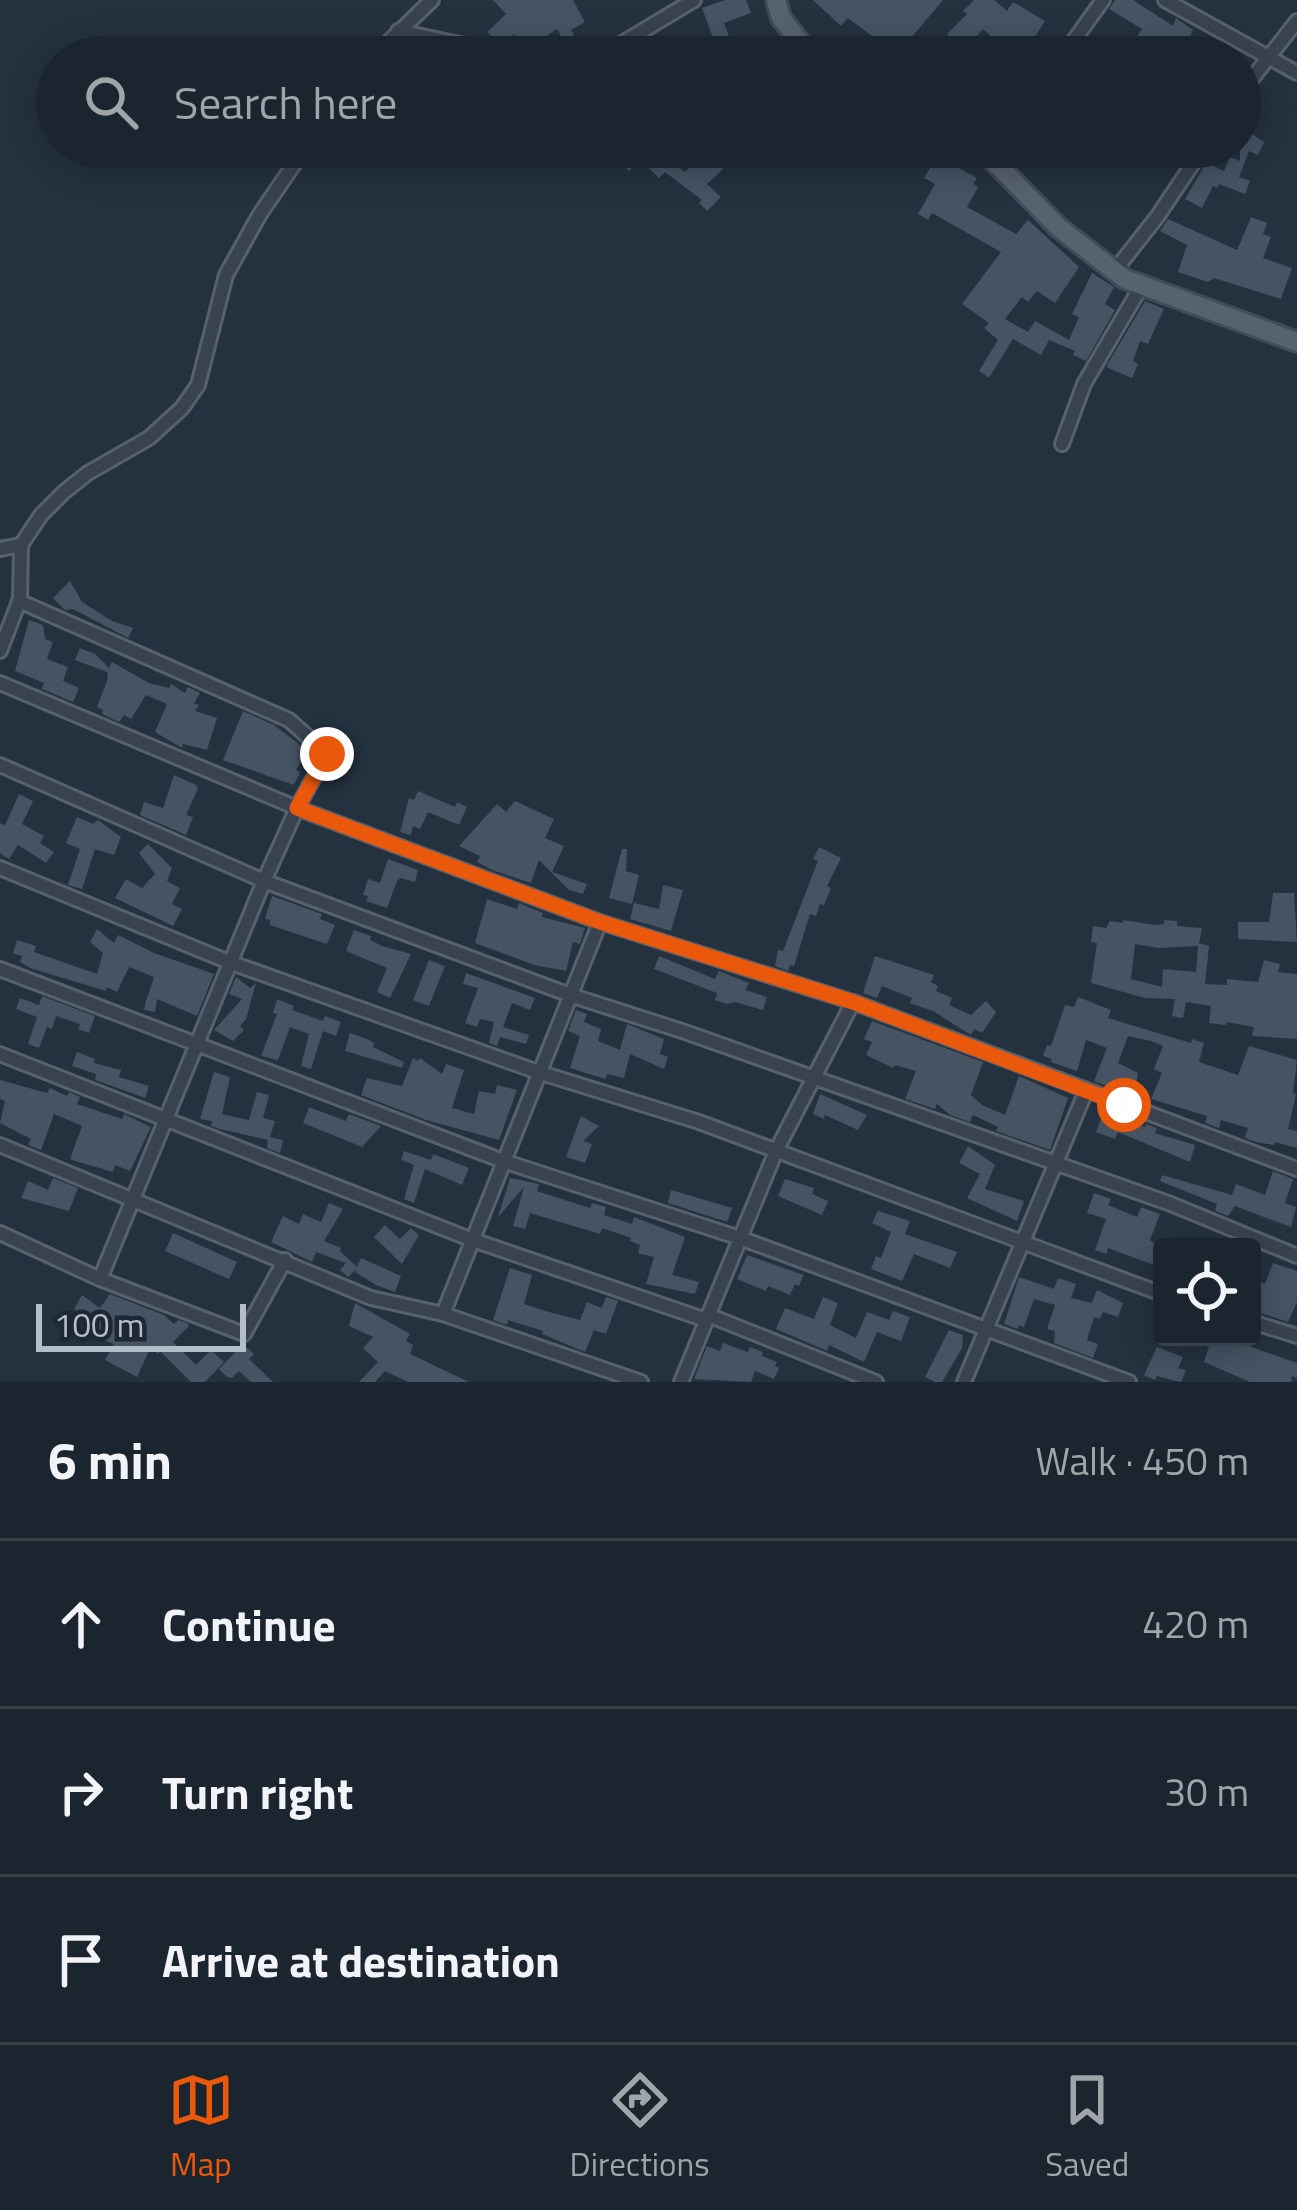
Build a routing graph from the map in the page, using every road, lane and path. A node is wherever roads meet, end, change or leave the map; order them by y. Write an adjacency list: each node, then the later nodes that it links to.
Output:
1 (432, 0): 7 (street)
2 (694, 0): 10 (street)
3 (776, 0): 11 (main road)
4 (1103, 0): 12 (street)
5 (1165, 0): 13 (street)
6 (1297, 21): 15 (street)
7 (398, 31): 8 (street); 9 (street)
8 (393, 36)
9 (422, 36)
10 (634, 36)
11 (795, 36)
12 (1076, 36)
13 (1231, 36)
14 (1261, 53): 15 (street)
15 (1269, 57): 16 (street); 17 (street)
16 (1261, 67)
17 (1297, 74)
18 (292, 168): 25 (street)
19 (1005, 168): 21 (main road)
20 (1190, 168): 21 (street)
21 (1116, 269): 22 (main road)
22 (1142, 286): 23 (main road); 24 (street)
23 (1297, 342)
24 (1062, 444)
25 (21, 545): 26 (street); 27 (street)
26 (0, 549)
27 (19, 601): 28 (street); 31 (street)
28 (0, 651)
29 (0, 683): 31 (street)
30 (0, 765): 33 (street)
31 (297, 808): 33 (street); 34 (street)
32 (0, 868): 35 (street)
33 (264, 881): 35 (street); 37 (street)
34 (600, 922): 37 (street); 38 (street)
35 (229, 962): 39 (street); 41 (street)
36 (0, 969): 39 (street)
37 (570, 995): 41 (street); 42 (street)
38 (853, 1002): 42 (street); 43 (street)
39 (197, 1041): 44 (street); 47 (street)
40 (0, 1054): 44 (street)
41 (538, 1072): 46 (street); 47 (street)
42 (816, 1078): 46 (street); 48 (street)
43 (1086, 1090): 48 (street); 49 (street)
44 (167, 1122): 50 (street); 53 (street)
45 (0, 1144): 50 (street)
46 (776, 1151): 52 (street); 54 (street)
47 (503, 1161): 52 (street); 53 (street)
48 (1058, 1165): 54 (street); 55 (street)
49 (1297, 1168)
50 (134, 1198): 56 (street); 57 (street)
51 (0, 1233): 57 (street)
52 (740, 1238): 60 (street); 62 (street)
53 (470, 1239): 59 (street); 60 (street)
54 (1022, 1244): 58 (street); 62 (street)
55 (1297, 1256)
56 (285, 1260): 57 (street); 59 (street)
57 (100, 1279)
58 (1153, 1291)
59 (443, 1314): 64 (street)
60 (707, 1317): 65 (street); 66 (street)
61 (1261, 1325): 63 (street)
62 (985, 1332): 67 (street); 68 (street)
63 (1297, 1336)
64 (641, 1382)
65 (681, 1382)
66 (876, 1382)
67 (964, 1382)
68 (1129, 1382)

